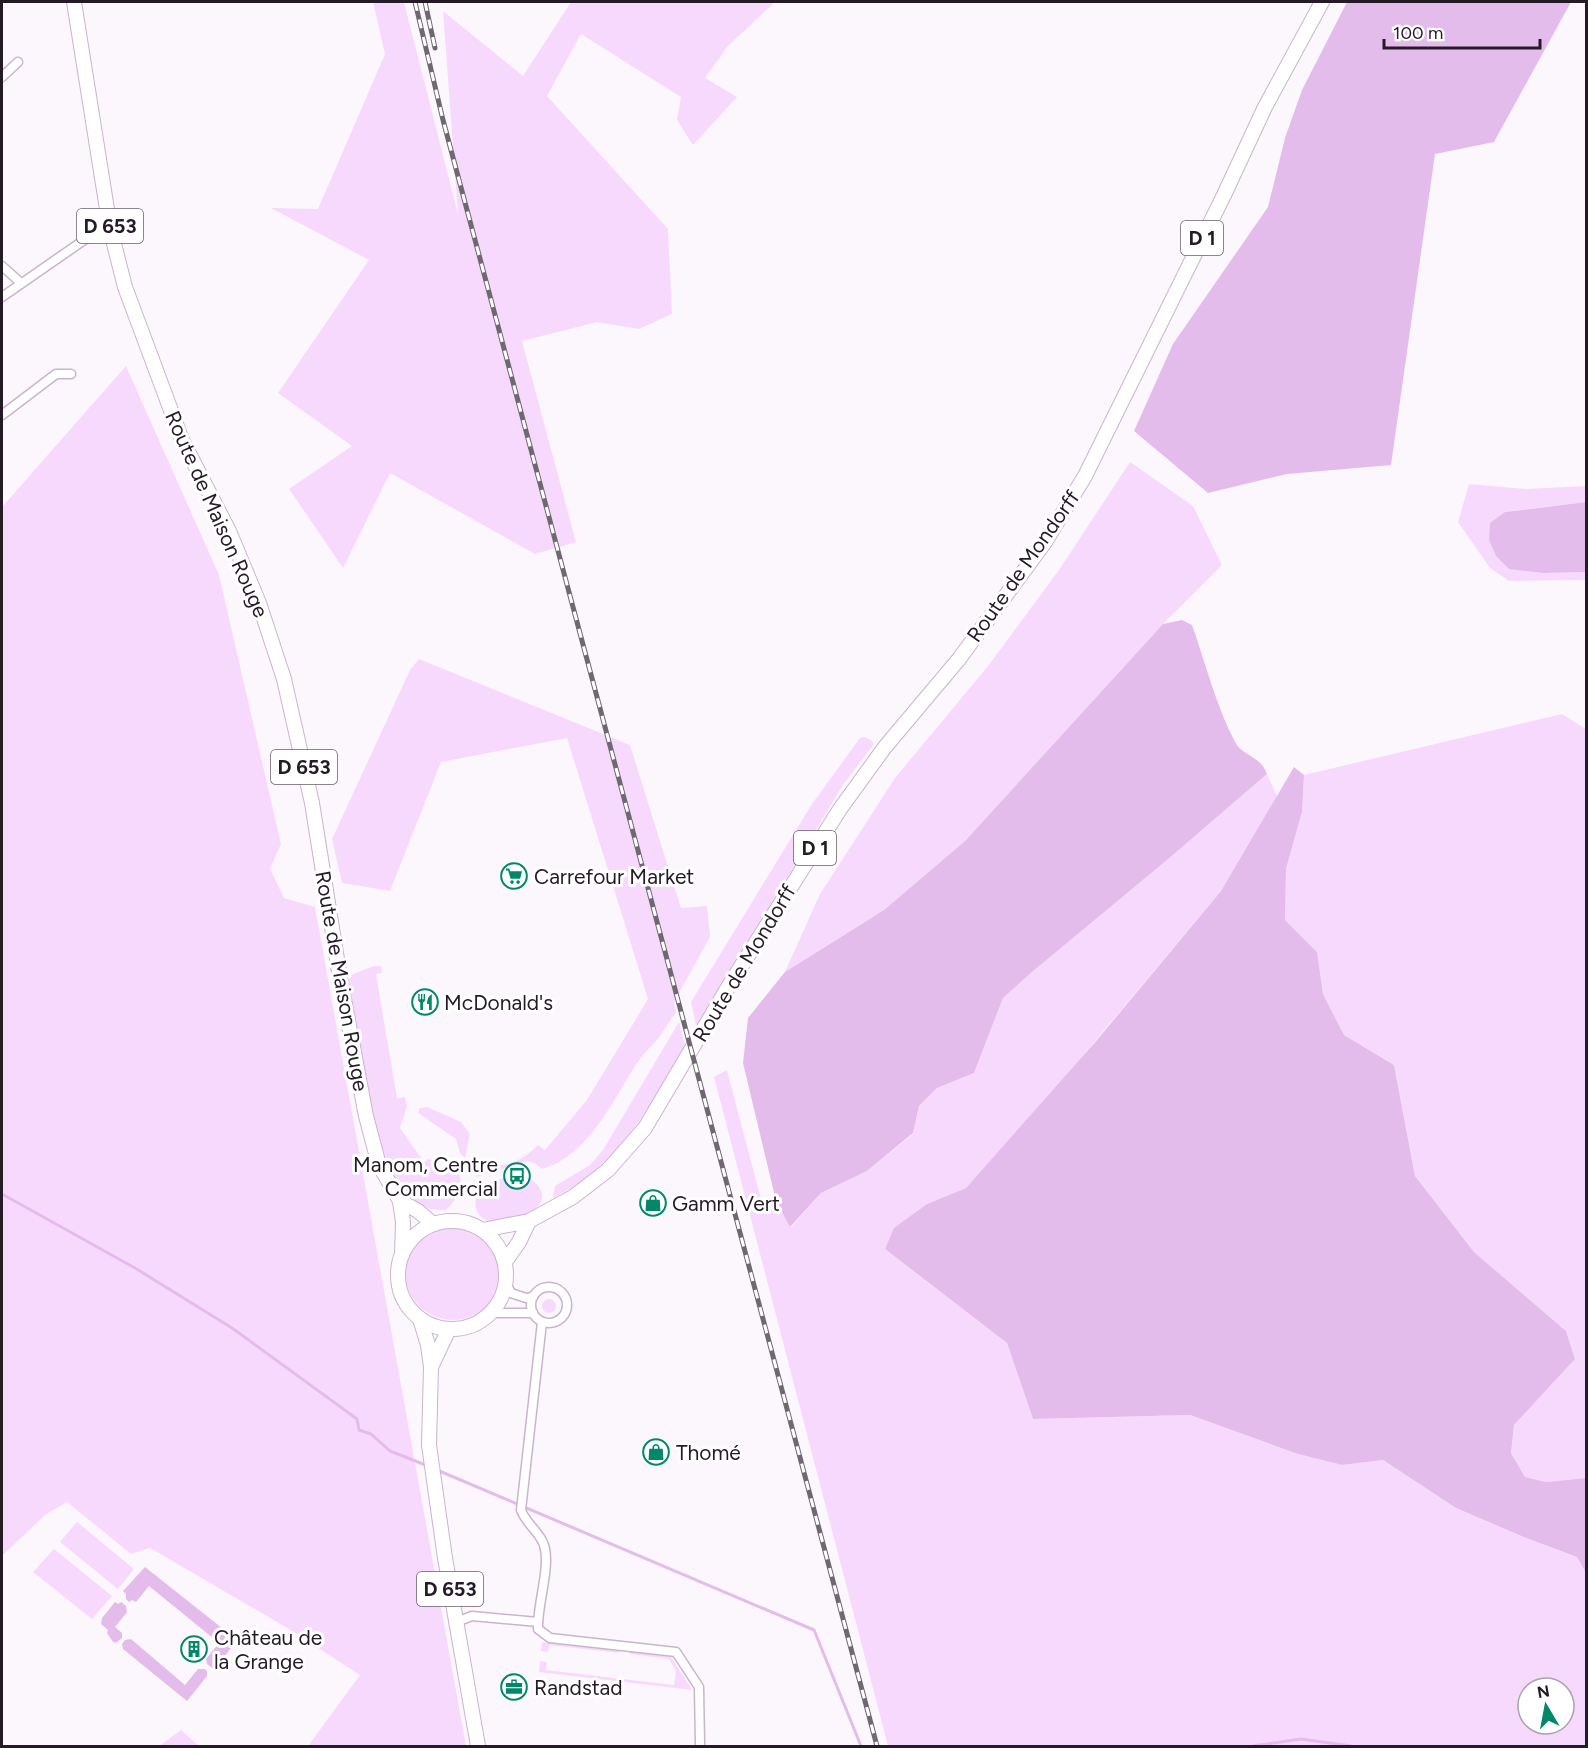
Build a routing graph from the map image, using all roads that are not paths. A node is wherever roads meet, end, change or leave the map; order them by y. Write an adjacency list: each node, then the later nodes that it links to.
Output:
1 (74, 2): 5 (main road, Route de Maison Rouge / D 653)
2 (1322, 2): 12 (main road, Route de Mondorff / D 1)
3 (18, 62): 4 (street)
4 (2, 76)
5 (110, 228): 7 (street); 11 (main road, Route de Maison Rouge / D 653)
6 (2, 266): 7 (street)
7 (21, 283): 8 (street)
8 (2, 297)
9 (70, 375): 10 (street)
10 (2, 415)
11 (400, 1201): 13 (main road); 15 (main road)
12 (528, 1221): 14 (main road, D 1); 16 (main road)
13 (434, 1224): 14 (main road); 15 (main road)
14 (483, 1230): 16 (main road)
15 (402, 1255): 21 (main road)
16 (505, 1262): 17 (main road)
17 (506, 1284): 18 (street); 19 (main road)
18 (533, 1297): 20 (street); 22 (street)
19 (491, 1313): 20 (street); 23 (main road)
20 (533, 1313): 22 (street)
21 (420, 1319): 23 (main road); 24 (main road)
22 (542, 1322): 26 (street)
23 (449, 1329): 24 (main road)
24 (431, 1367): 25 (main road, D 653)
25 (456, 1622): 26 (street); 28 (main road, D 653)
26 (539, 1626): 27 (street)
27 (700, 1744)
28 (478, 1746)

